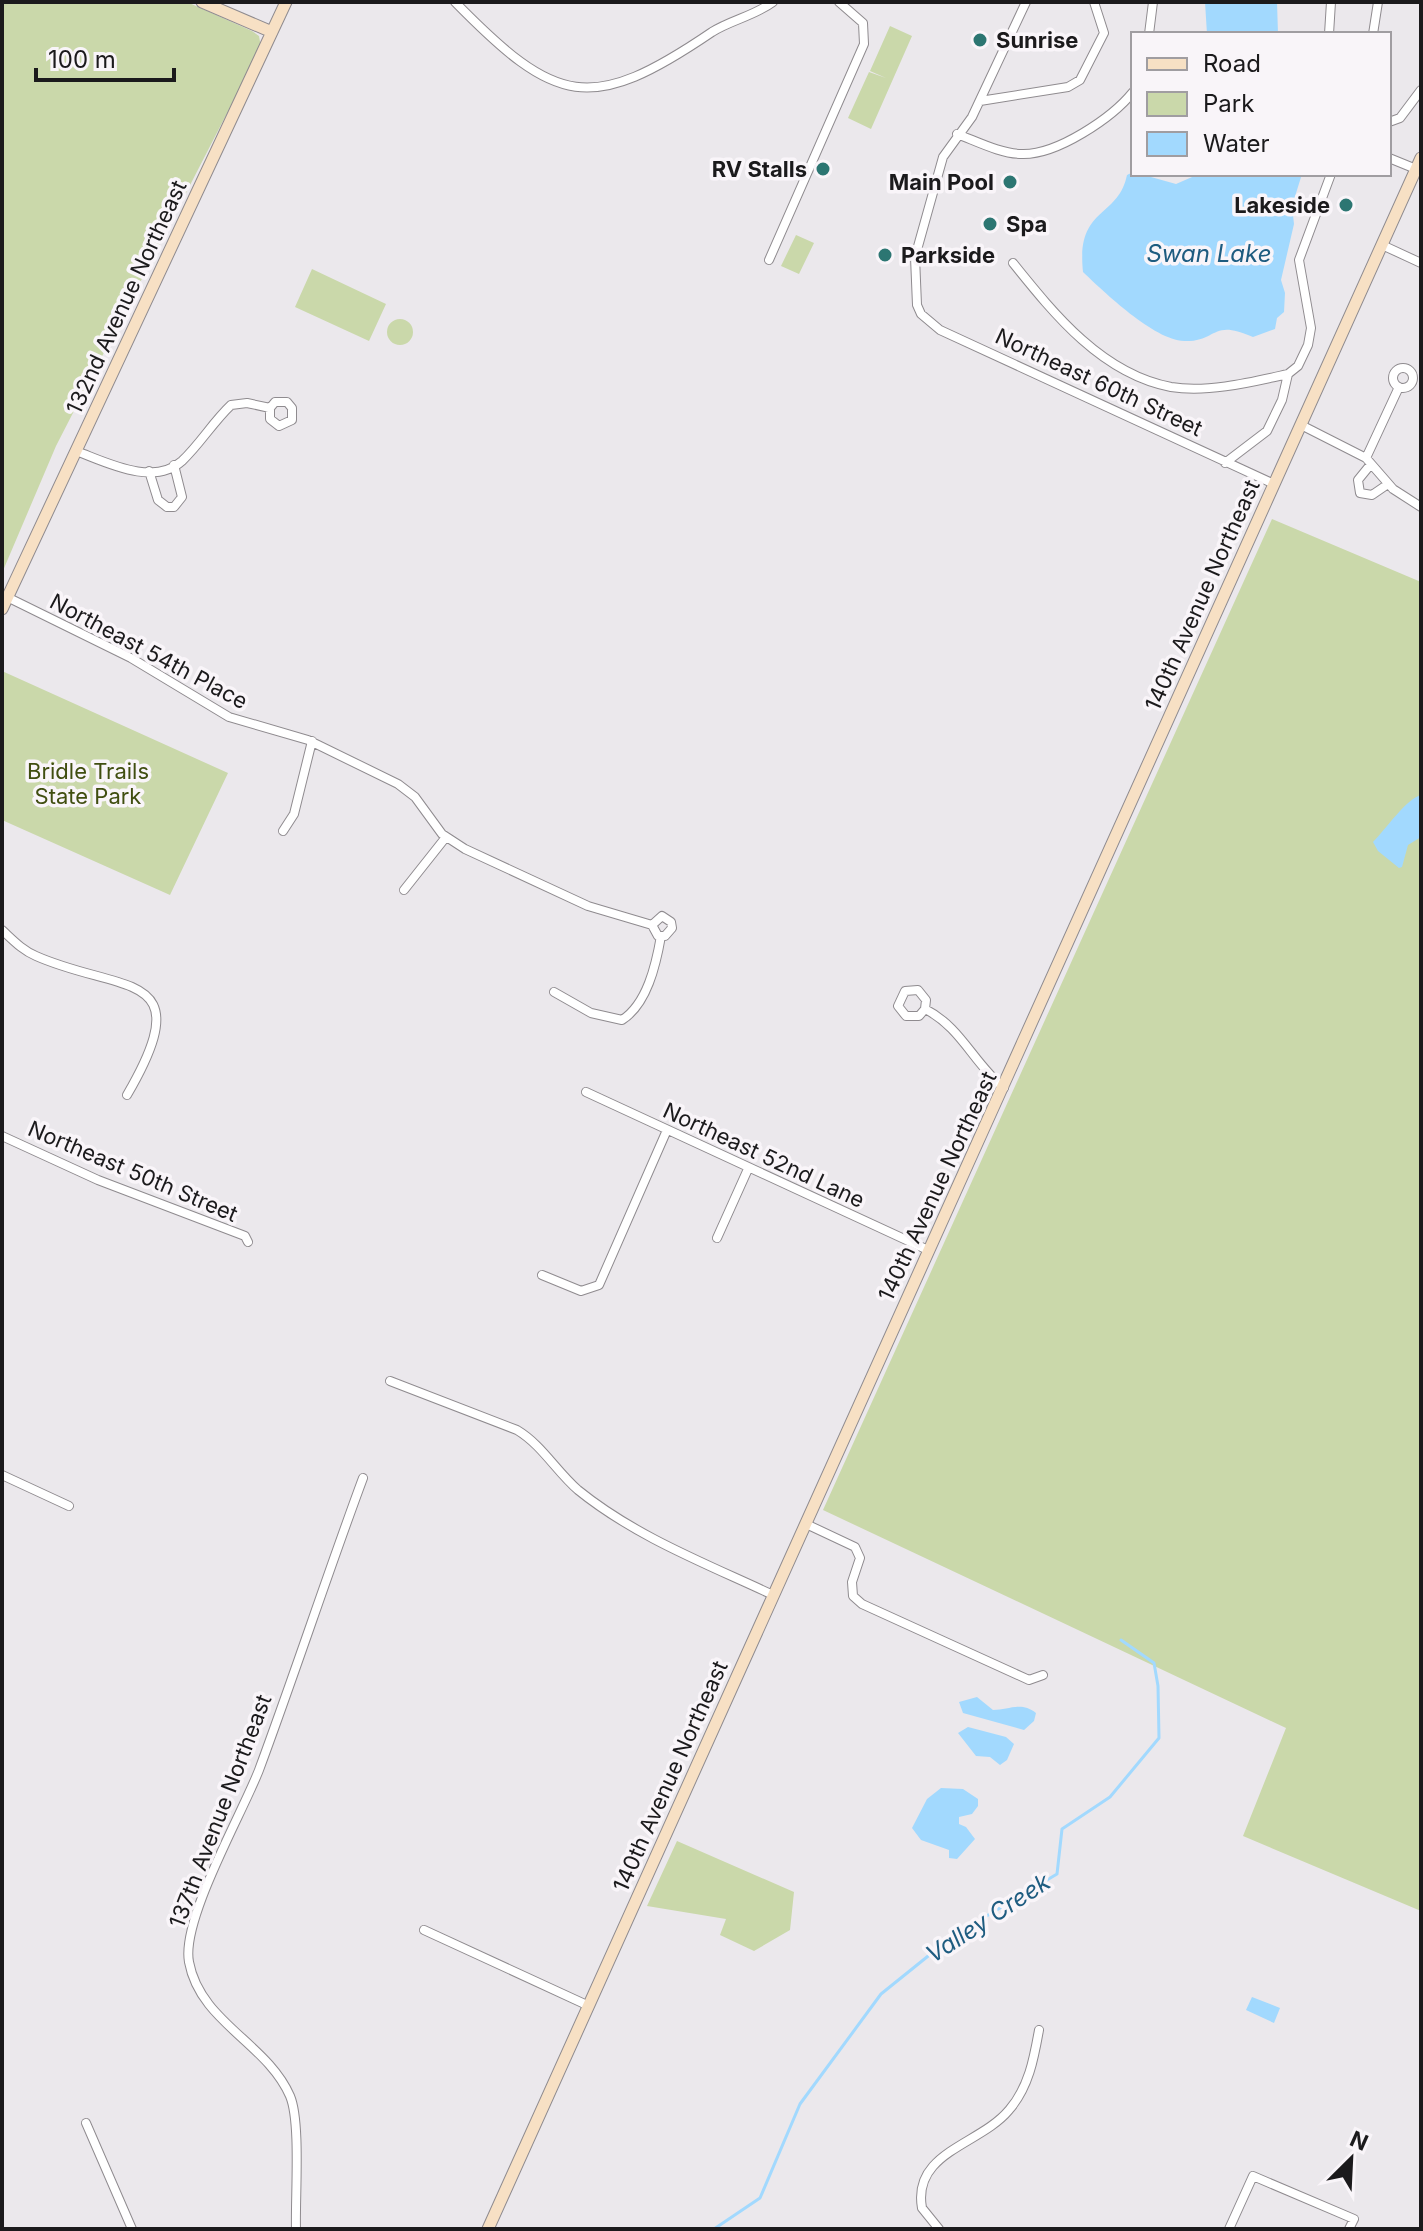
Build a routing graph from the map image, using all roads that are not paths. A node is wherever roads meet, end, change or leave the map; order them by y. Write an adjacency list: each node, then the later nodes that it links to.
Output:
1 (202, 2): 11 (street)
2 (286, 2): 11 (street, 132nd Avenue Northeast)
3 (455, 2): 4 (street)
4 (773, 2)
5 (839, 2): 24 (street)
6 (1026, 2): 17 (street)
7 (1094, 2): 17 (street)
8 (1153, 2): 12 (street)
9 (1331, 2): 13 (street)
10 (1378, 2): 14 (street)
11 (272, 32): 31 (street, 132nd Avenue Northeast)
12 (1149, 32)
13 (1329, 32)
14 (1373, 32)
15 (1421, 90): 18 (street)
16 (1131, 94): 19 (street)
17 (980, 101): 19 (street)
18 (1391, 121)
19 (957, 134): 33 (street, Northeast 60th Street)
20 (1391, 158): 21 (street)
21 (1418, 164): 23 (street, 140th Avenue Northeast)
22 (1330, 176): 27 (street)
23 (1382, 245): 26 (street); 30 (street, 140th Avenue Northeast)
24 (769, 260)
25 (1013, 263): 27 (street)
26 (1421, 263)
27 (1288, 374): 33 (street)
28 (1399, 387): 32 (street)
29 (270, 408): 34 (street)
30 (1301, 425): 32 (street); 36 (street, 140th Avenue Northeast)
31 (76, 451): 35 (street); 39 (street, 132nd Avenue Northeast)
32 (1369, 461): 37 (street); 37 (street)
33 (1225, 463): 36 (street, Northeast 60th Street)
34 (174, 465): 35 (street); 35 (street)
35 (149, 471)
36 (1274, 484): 50 (street, 140th Avenue Northeast)
37 (1388, 484): 38 (street)
38 (1421, 507)
39 (7, 597): 40 (street, 132nd Avenue Northeast); 41 (street, Northeast 54th Place)
40 (2, 609)
41 (312, 741): 42 (street); 43 (street, Northeast 54th Place)
42 (283, 831)
43 (446, 837): 44 (street); 45 (street, Northeast 54th Place)
44 (404, 890)
45 (652, 925): 47 (street); 47 (street, Northeast 54th Place)
46 (2, 930): 52 (street)
47 (661, 936): 48 (street)
48 (554, 992)
49 (925, 1009): 50 (street)
50 (1004, 1088): 58 (street, 140th Avenue Northeast)
51 (586, 1092): 53 (street, Northeast 52nd Lane)
52 (127, 1095)
53 (667, 1130): 55 (street, Northeast 52nd Lane); 59 (street)
54 (2, 1136): 57 (street, Northeast 50th Street)
55 (748, 1169): 56 (street); 58 (street, Northeast 52nd Lane)
56 (717, 1238)
57 (248, 1242)
58 (928, 1250): 64 (street, 140th Avenue Northeast)
59 (542, 1275)
60 (390, 1381): 65 (street)
61 (2, 1475): 63 (street)
62 (363, 1478): 72 (street, 137th Avenue Northeast)
63 (69, 1506)
64 (806, 1524): 65 (street, 140th Avenue Northeast); 66 (street)
65 (773, 1595): 68 (street, 140th Avenue Northeast)
66 (1043, 1675)
67 (424, 1930): 68 (street)
68 (589, 2006): 73 (street, 140th Avenue Northeast)
69 (1039, 2030): 74 (street)
70 (86, 2123): 71 (street)
71 (132, 2229)
72 (296, 2229)
73 (488, 2229)
74 (939, 2229)
75 (1229, 2229): 76 (street)
76 (1349, 2229)

